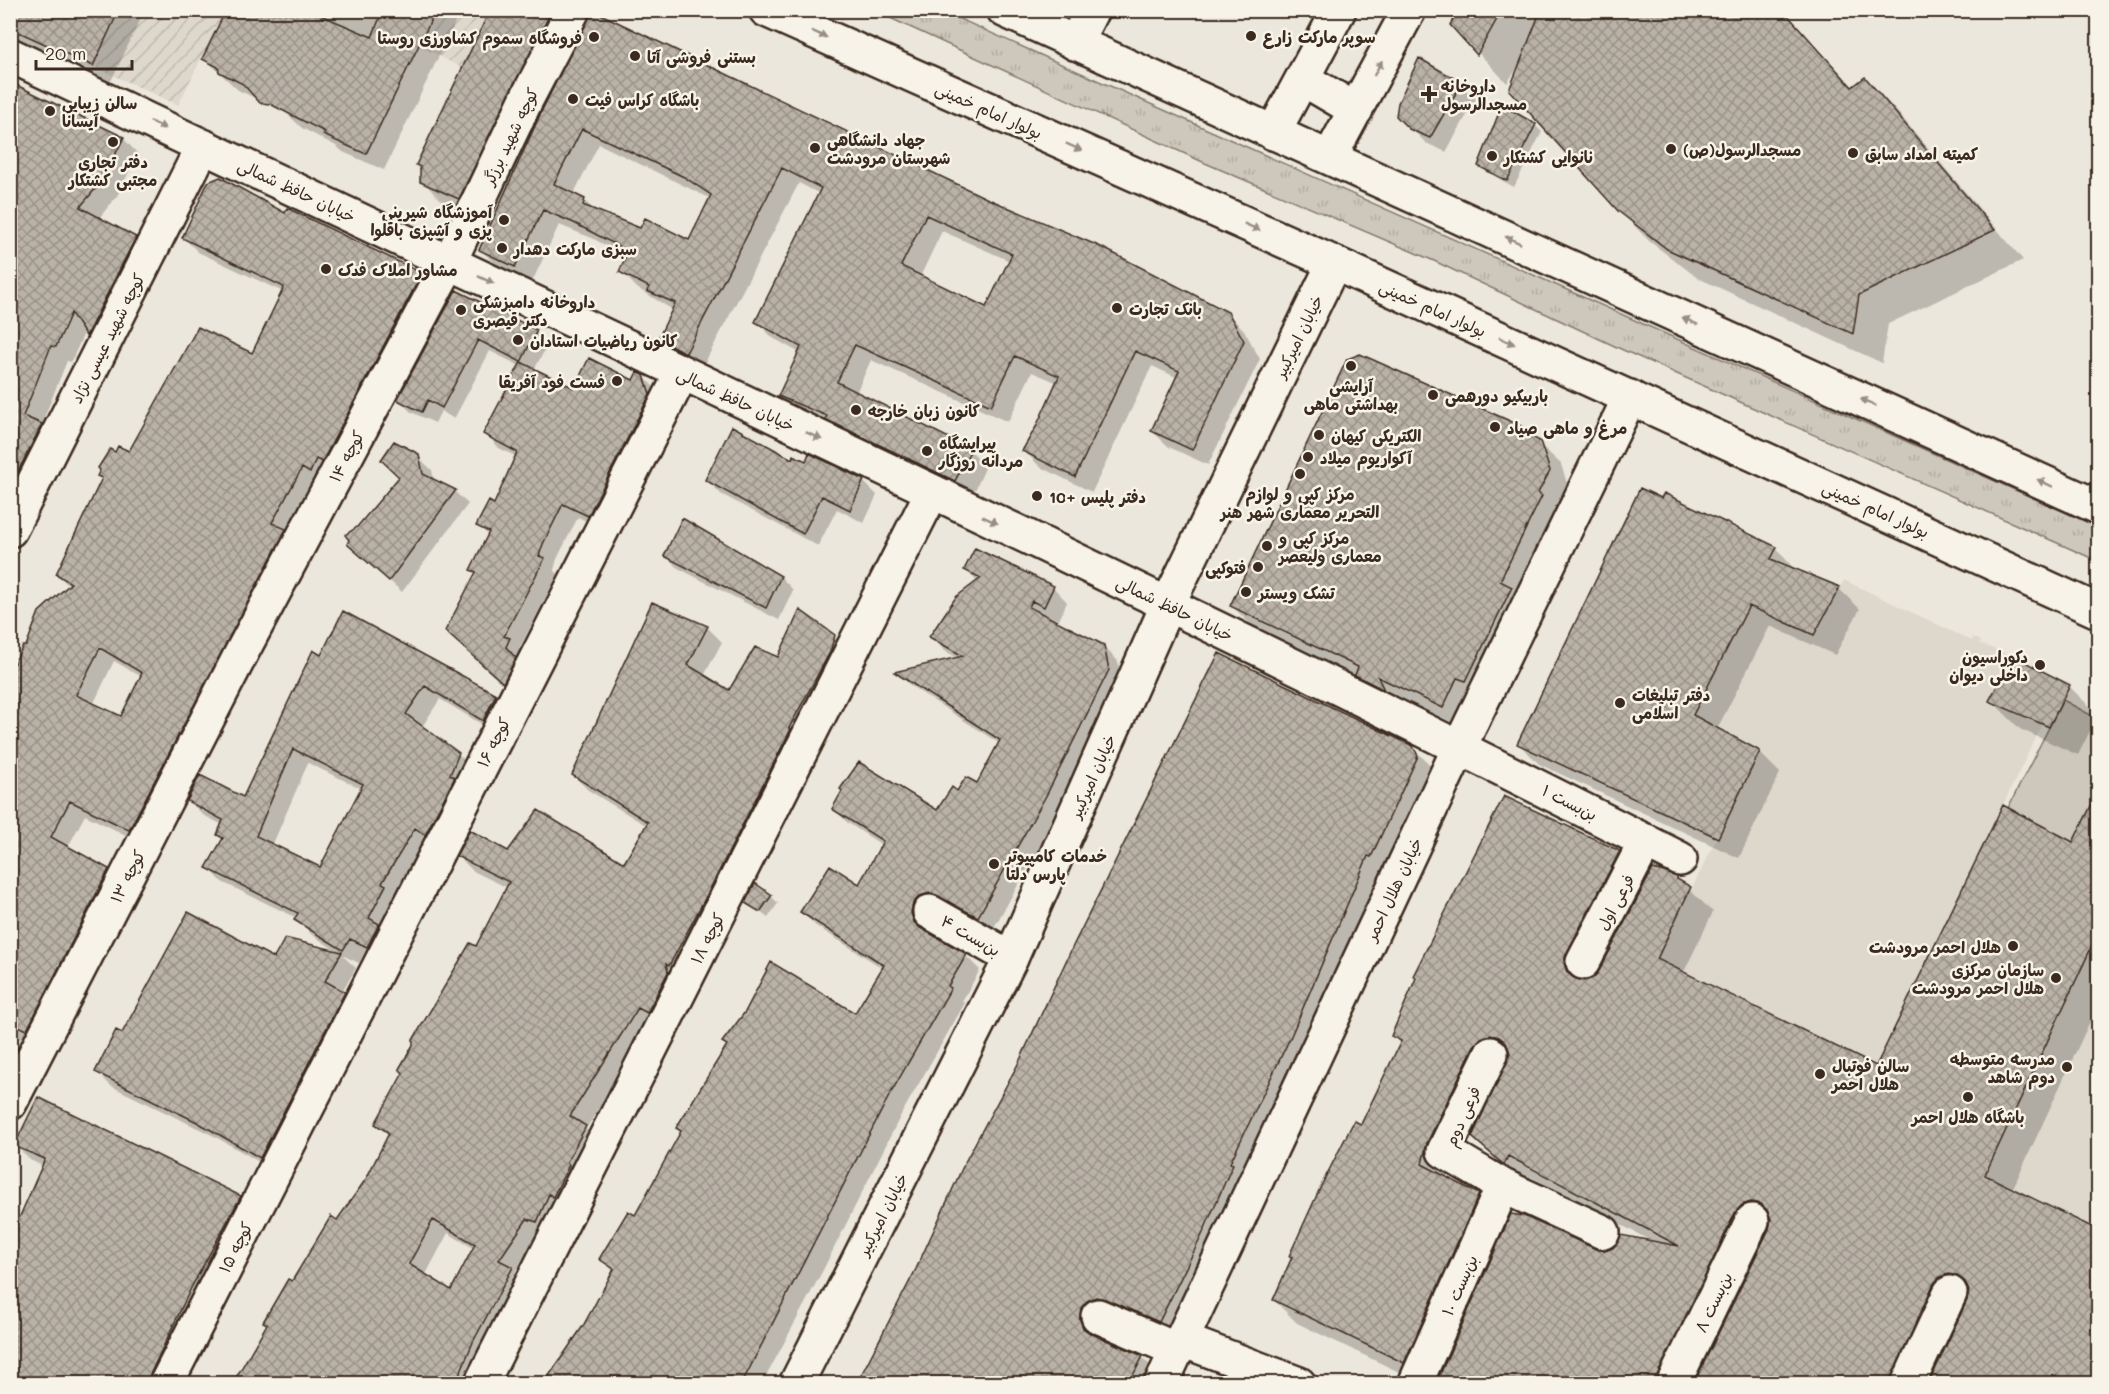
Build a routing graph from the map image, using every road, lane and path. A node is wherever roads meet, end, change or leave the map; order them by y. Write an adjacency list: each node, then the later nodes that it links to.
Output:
1 (573, 10): 14 (street, کوچه شهید برزگر)
2 (766, 10): 15 (street, بولوار امام خمینی, one-way to 15)
3 (1004, 10): 7 (street)
4 (1092, 10): 7 (street)
5 (1339, 10): 9 (street)
6 (1409, 10): 10 (street, one-way to 6)
7 (1075, 43): 11 (street)
8 (10, 55): 12 (street, خیابان حافظ شمالی, one-way to 12)
9 (1303, 79): 10 (street); 11 (street)
10 (1356, 110): 13 (street)
11 (1274, 133): 13 (street)
12 (203, 146): 14 (street, خیابان حافظ شمالی); 20 (street, کوچه شهید عیسی نژاد)
13 (1330, 157): 19 (street, one-way to 13)
14 (449, 262): 16 (street, خیابان حافظ شمالی, one-way to 16); 23 (street, کوچه ۱۴)
15 (1334, 263): 17 (street, بولوار امام خمینی, one-way to 17); 21 (street, خیابان امیرکبیر)
16 (682, 373): 18 (street, خیابان حافظ شمالی, one-way to 18); 32 (street, کوچه ۱۶)
17 (1630, 397): 22 (street, بولوار امام خمینی); 24 (street, خیابان هلال احمر)
18 (932, 492): 21 (street, خیابان حافظ شمالی, one-way to 21); 39 (street, کوچه ۱۸)
19 (2098, 507)
20 (10, 530)
21 (1168, 604): 24 (street, خیابان حافظ شمالی); 28 (street, خیابان امیرکبیر)
22 (2098, 611)
23 (243, 650): 31 (street, کوچه ۱۳)
24 (1460, 746): 25 (street, بن‌بست ۱); 38 (street, خیابان هلال احمر)
25 (1646, 841): 26 (street, بن‌بست ۱); 29 (street, فرعی اول)
26 (1680, 859)
27 (930, 912): 28 (street, بن‌بست ۴)
28 (1011, 958): 41 (street, خیابان امیرکبیر)
29 (1583, 962)
30 (1491, 1054): 33 (street, فرعی دوم)
31 (10, 1103)
32 (305, 1111): 40 (street, کوچه ۱۵)
33 (1503, 1186): 35 (street); 44 (street, بن‌بست ۱۰)
34 (1752, 1221): 45 (street, بن‌بست ۸)
35 (1603, 1232)
36 (1950, 1293): 46 (street)
37 (1098, 1316): 38 (street)
38 (1180, 1345): 42 (street, خیابان هلال احمر); 43 (street)
39 (488, 1381)
40 (166, 1383)
41 (796, 1383)
42 (1161, 1383)
43 (1299, 1383)
44 (1415, 1383)
45 (1673, 1383)
46 (1908, 1383)

